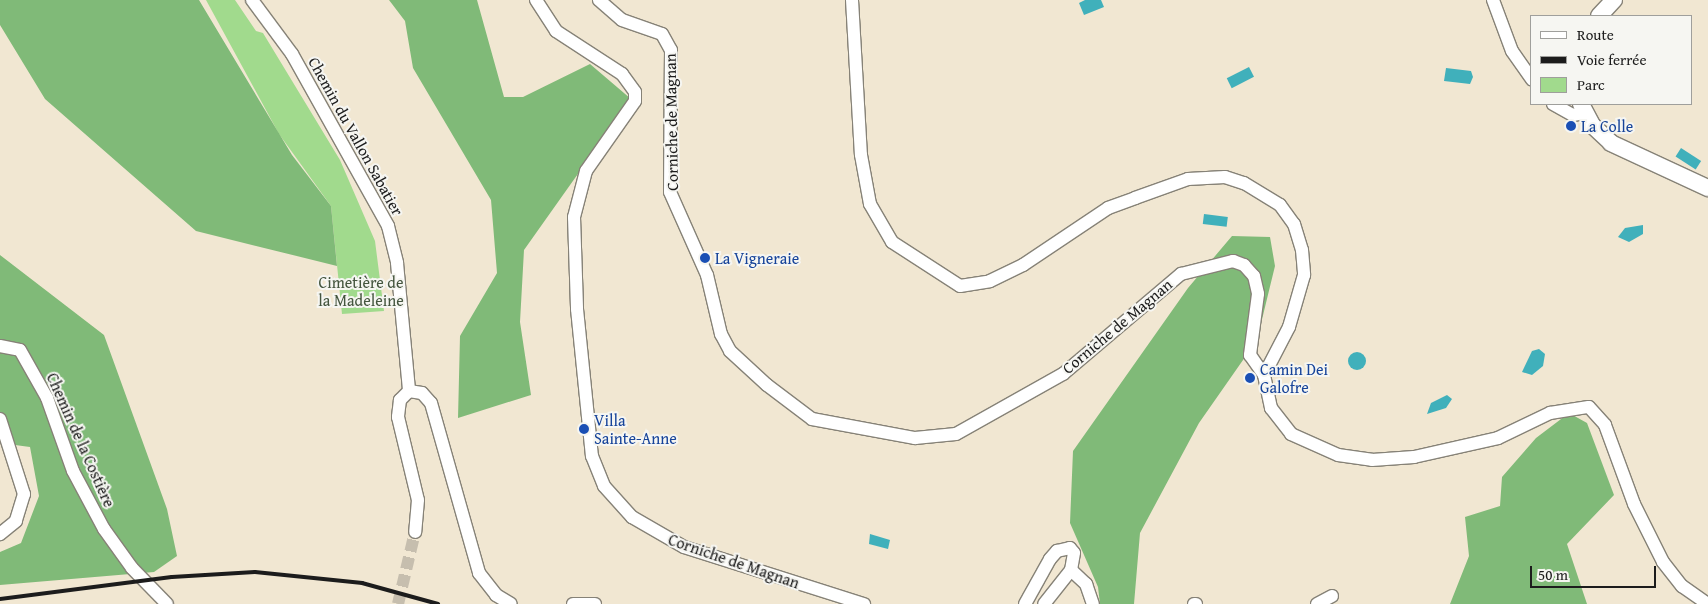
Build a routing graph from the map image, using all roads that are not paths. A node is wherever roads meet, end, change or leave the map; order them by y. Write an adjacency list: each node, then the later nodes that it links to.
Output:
1 (252, 0): 14 (street, Chemin du Vallon Sabatier)
2 (536, 0): 24 (street, Corniche de Magnan)
3 (599, 0): 13 (street, Corniche de Magnan)
4 (852, 0): 13 (street)
5 (1493, 0): 8 (street)
6 (1614, 0): 7 (street)
7 (1600, 15)
8 (1530, 77)
9 (1555, 105): 10 (street)
10 (1582, 108): 11 (street)
11 (1708, 188)
12 (0, 346): 20 (street, Chemin de la Costière)
13 (1264, 375): 29 (street, Corniche de Magnan)
14 (409, 391): 16 (street); 21 (street)
15 (0, 419): 17 (street)
16 (415, 532)
17 (0, 534)
18 (1071, 570): 25 (street); 26 (street); 27 (street)
19 (1332, 596): 28 (street)
20 (167, 604)
21 (511, 604)
22 (573, 604): 23 (street)
23 (595, 604)
24 (864, 604)
25 (1025, 604)
26 (1044, 604)
27 (1093, 604)
28 (1317, 604)
29 (1708, 604)

